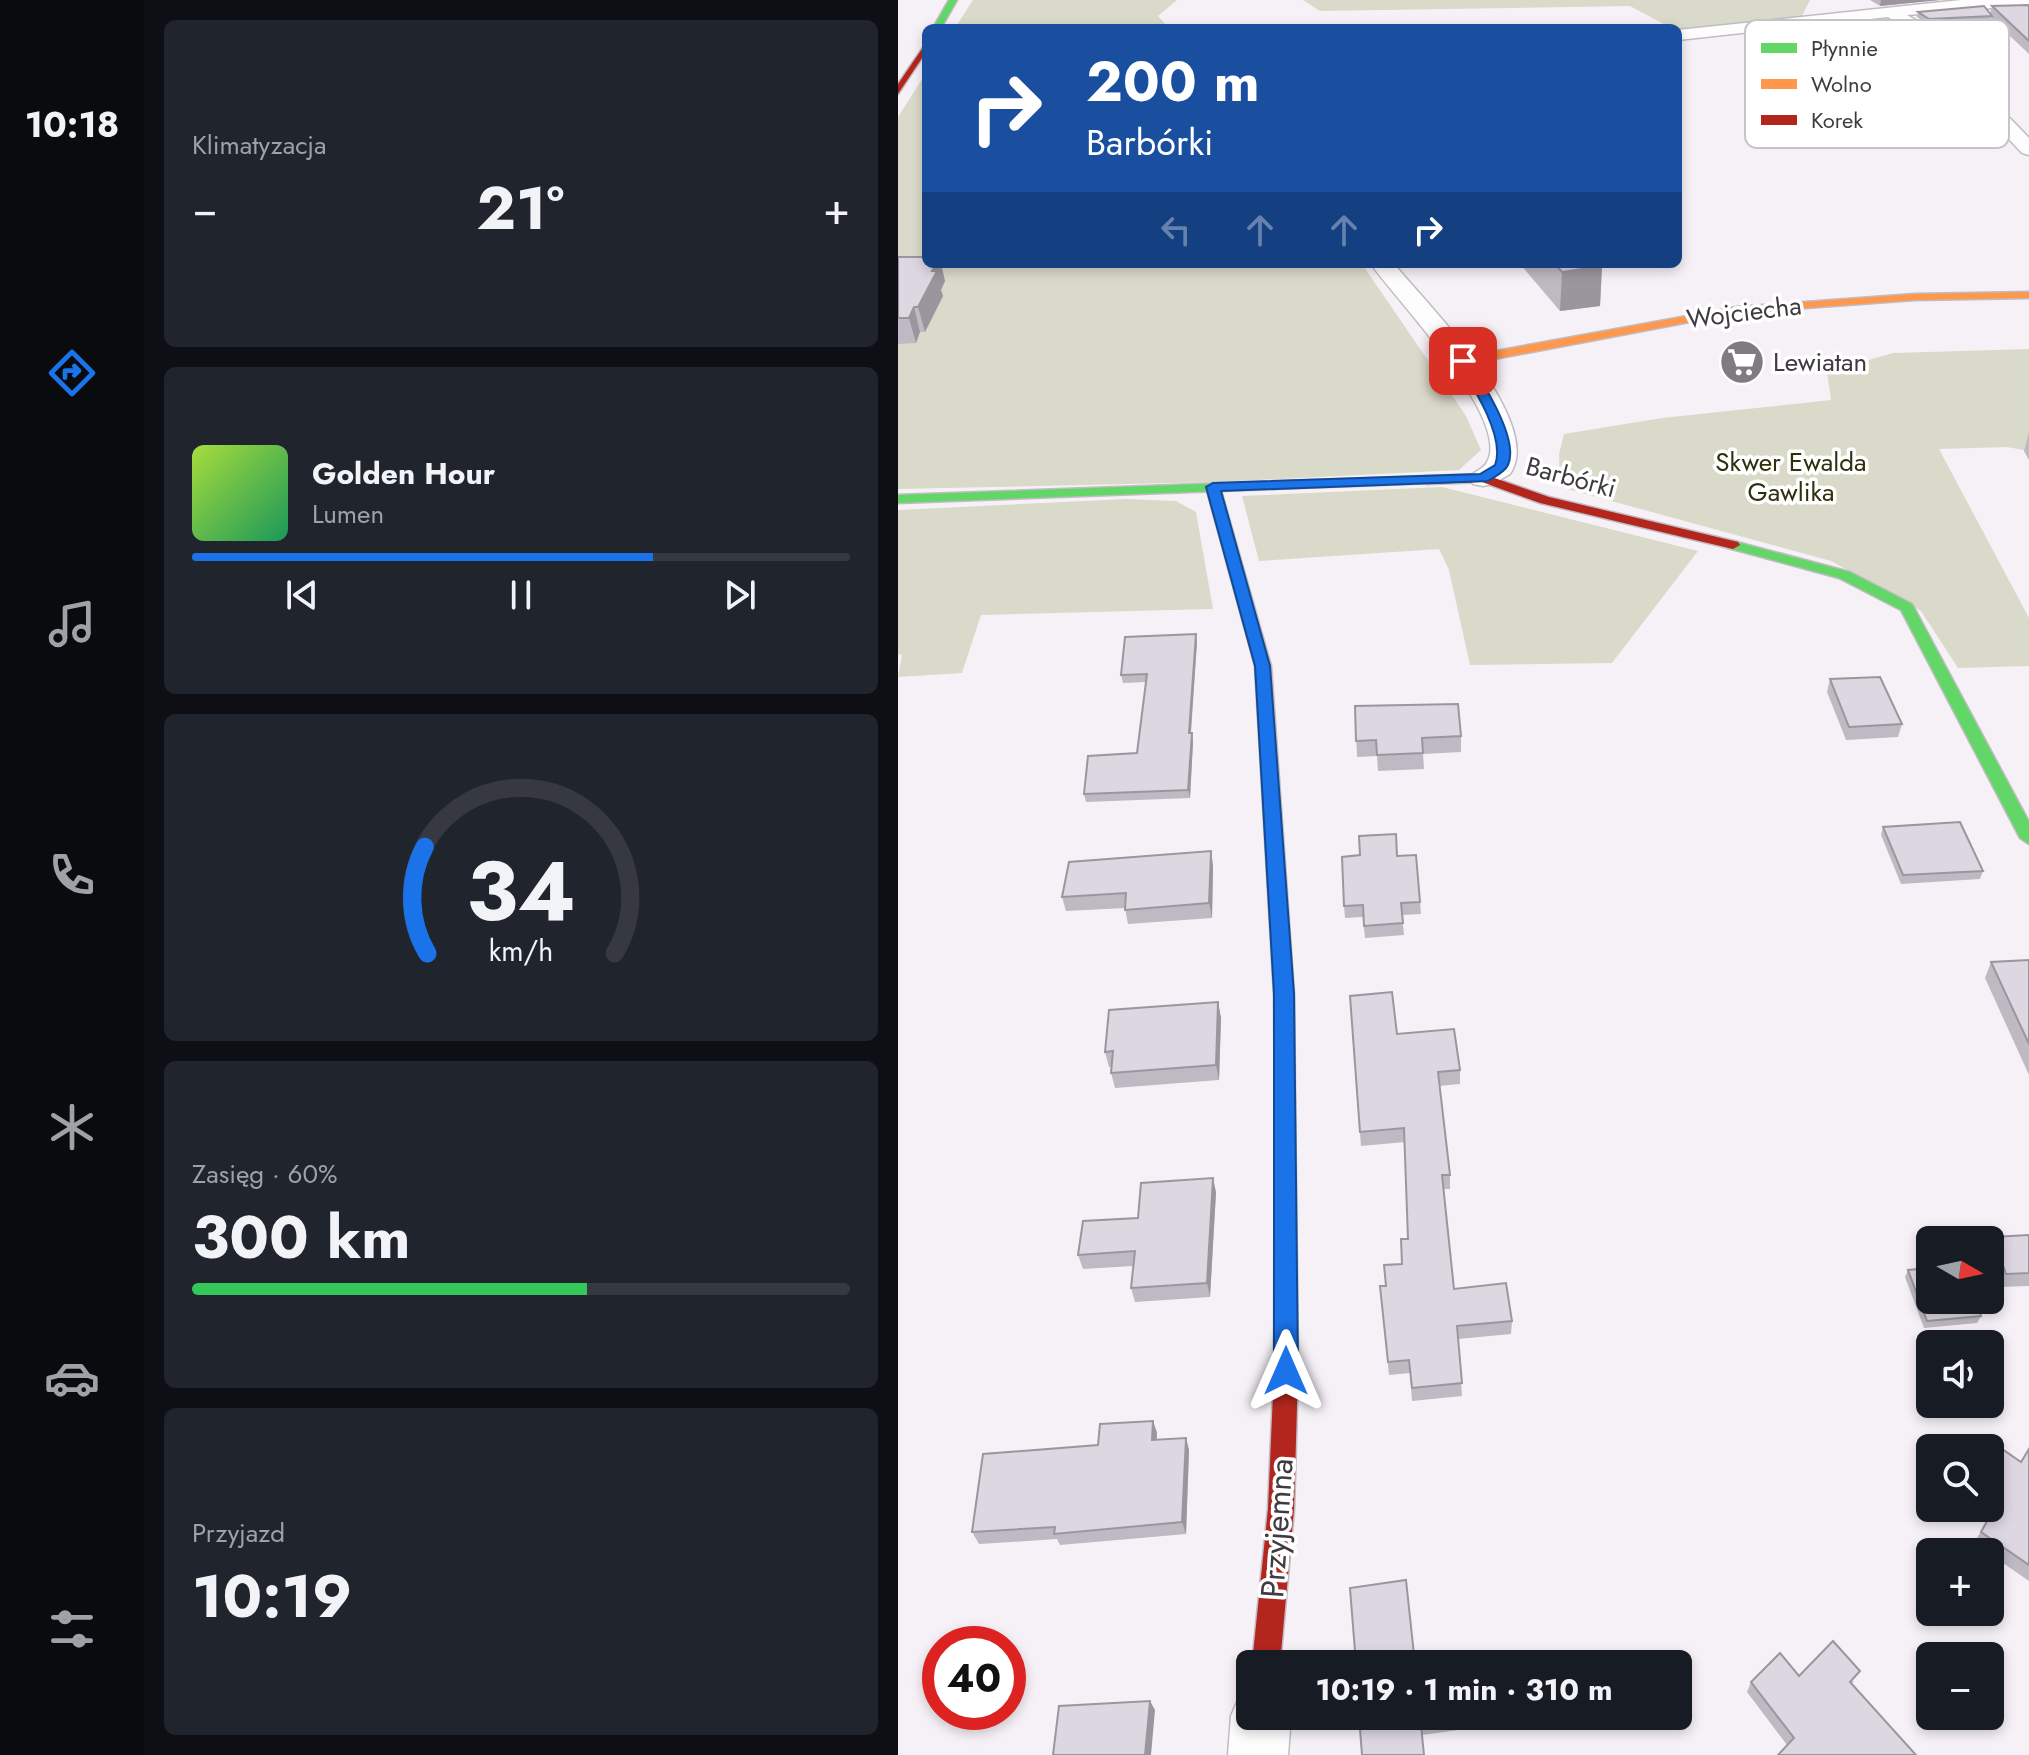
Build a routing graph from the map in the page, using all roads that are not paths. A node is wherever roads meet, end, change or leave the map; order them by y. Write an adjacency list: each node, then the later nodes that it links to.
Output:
1 (953, 0): 6 (street)
2 (2029, 0): 3 (street)
3 (1891, 12): 4 (street); 5 (street)
4 (1830, 20)
5 (1904, 20)
6 (939, 24)
7 (1745, 30): 8 (street)
8 (1682, 35)
9 (922, 52): 10 (street)
10 (898, 91)
11 (2009, 128): 12 (street)
12 (2029, 149)
13 (1385, 268): 15 (street)
14 (2029, 295): 15 (street, Wojciecha)
15 (1463, 361): 16 (street)
16 (1483, 478): 17 (street, Barbórki); 19 (street, Barbórki)
17 (1213, 487): 18 (street, Barbórki); 20 (street, Przyjemna)
18 (898, 499)
19 (2029, 838)
20 (1267, 1650)
21 (1260, 1730): 22 (street)
22 (1258, 1755)

